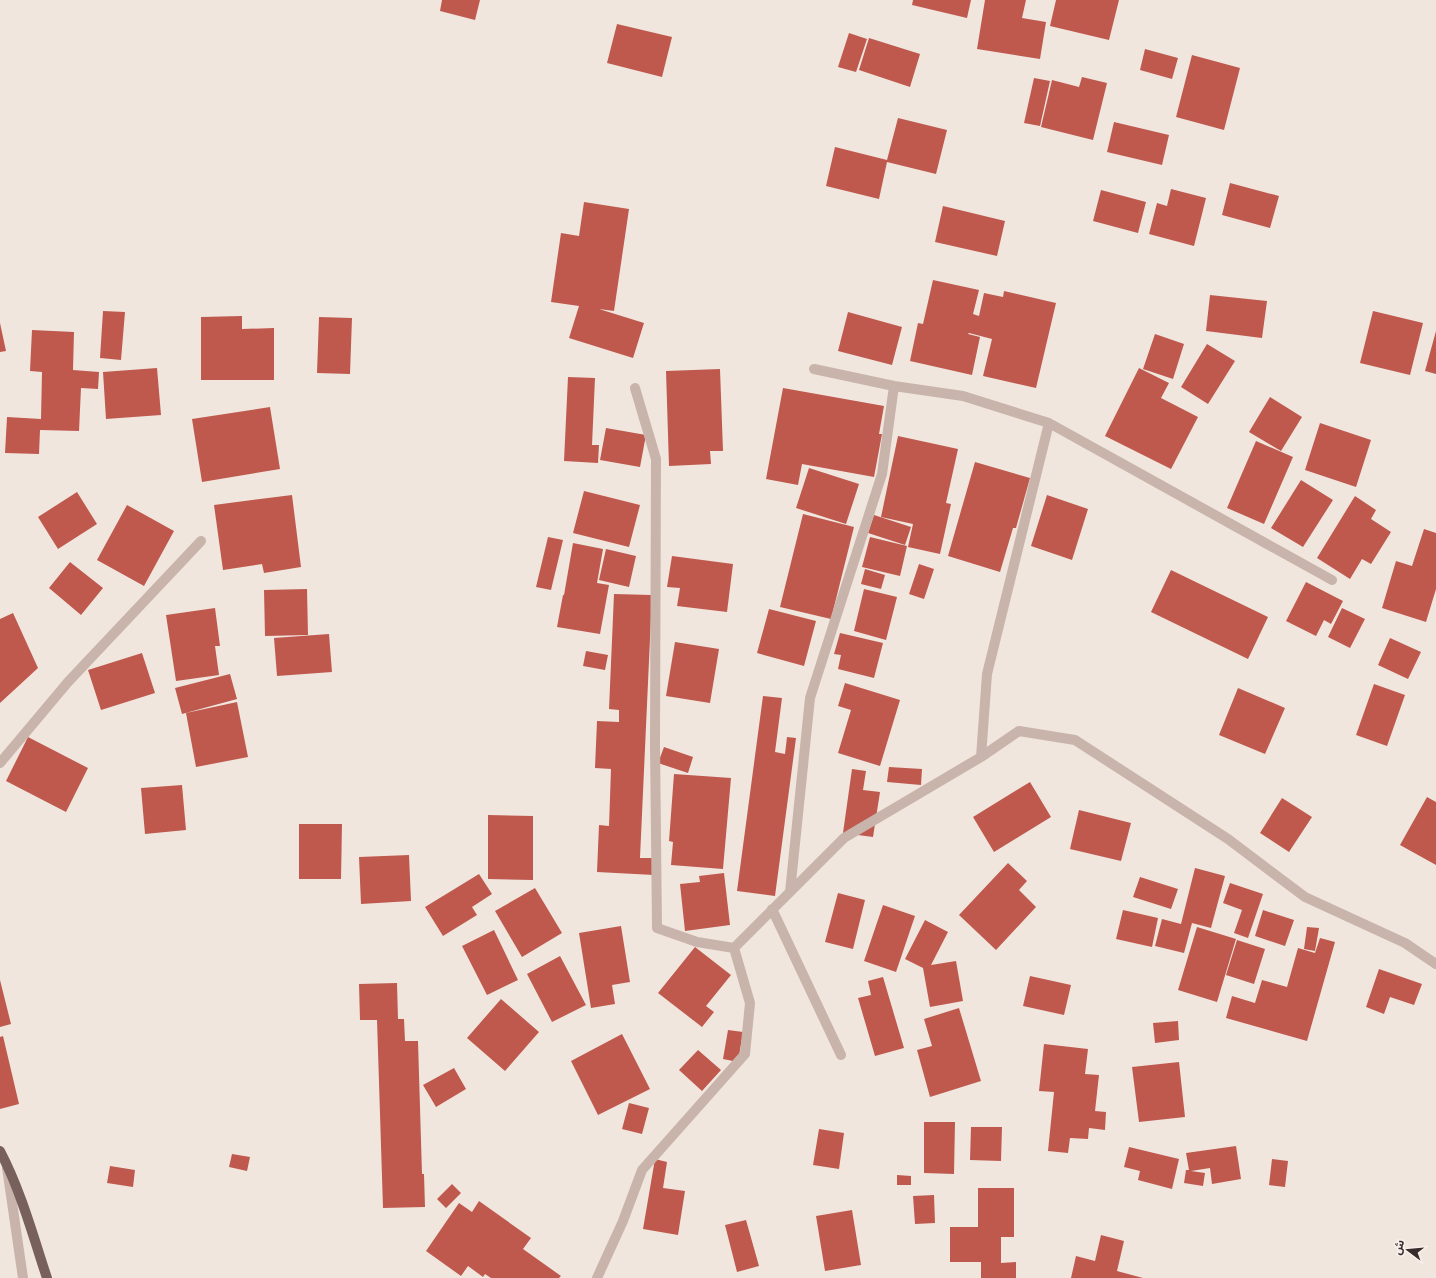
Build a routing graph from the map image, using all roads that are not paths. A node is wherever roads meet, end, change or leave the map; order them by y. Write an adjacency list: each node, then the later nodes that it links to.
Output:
1 (814, 369): 2 (street)
2 (894, 386): 4 (street); 9 (street)
3 (635, 388): 11 (street)
4 (1050, 423): 6 (street); 7 (street)
5 (201, 541): 8 (street)
6 (1332, 580)
7 (982, 757): 9 (street); 12 (street)
8 (0, 763)
9 (790, 892): 10 (street)
10 (772, 909): 11 (street); 13 (street)
11 (734, 948): 18 (street)
12 (1436, 964)
13 (841, 1055)
14 (0, 1151): 15 (main road)
15 (6, 1162): 16 (street); 17 (main road)
16 (23, 1278)
17 (47, 1278)
18 (598, 1278)

